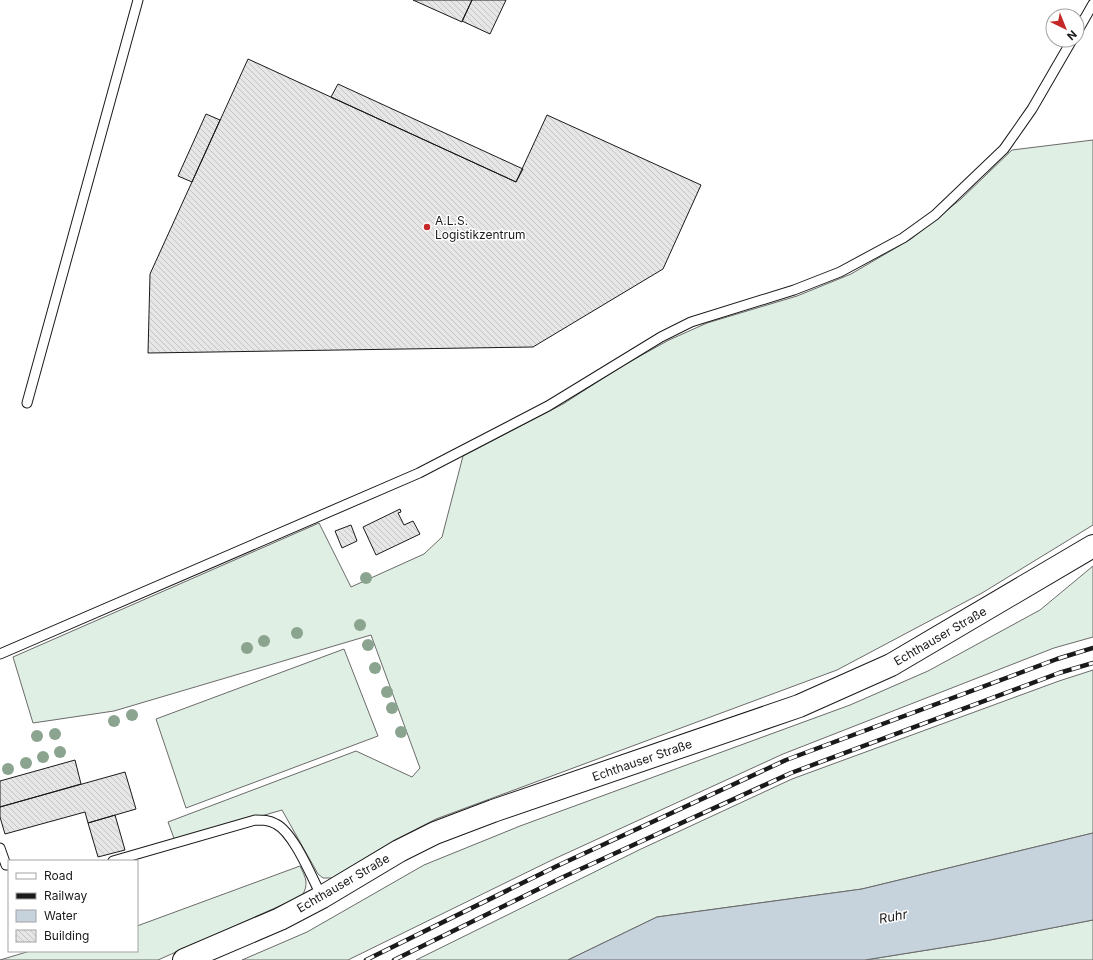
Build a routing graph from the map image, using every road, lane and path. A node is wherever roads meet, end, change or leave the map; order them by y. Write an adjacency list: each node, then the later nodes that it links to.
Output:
1 (138, 0): 5 (lane)
2 (1093, 4): 3 (lane)
3 (1085, 18)
4 (1067, 48): 7 (lane)
5 (27, 403)
6 (1093, 546): 11 (main road, Echthauser Straße)
7 (0, 654)
8 (0, 848): 10 (lane)
9 (116, 860): 11 (lane)
10 (8, 865)
11 (322, 897): 12 (main road, Echthauser Straße)
12 (184, 960)

